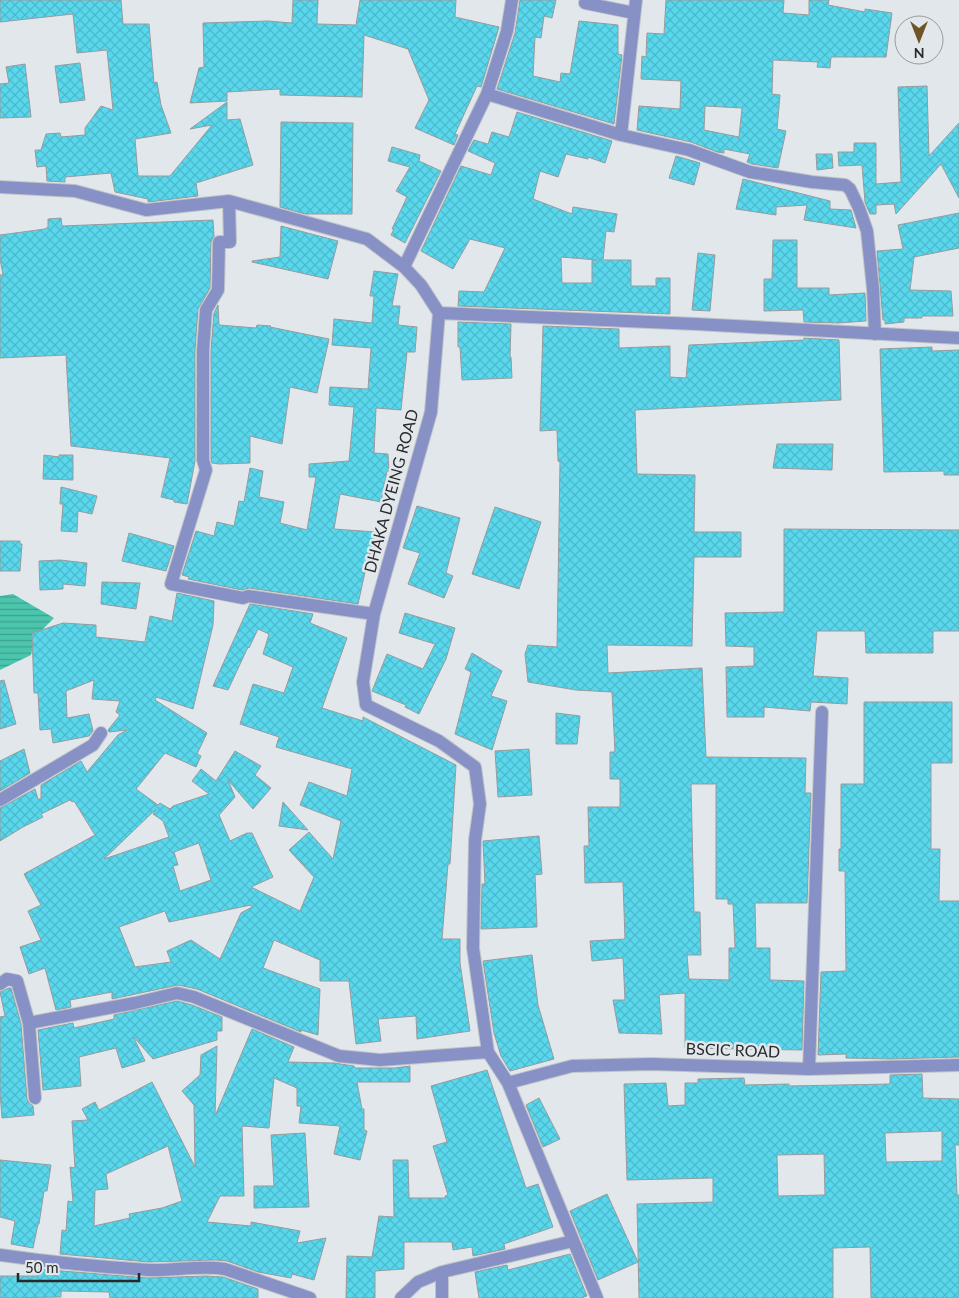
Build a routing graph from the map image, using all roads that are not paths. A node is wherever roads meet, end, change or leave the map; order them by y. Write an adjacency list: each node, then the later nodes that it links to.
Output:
1 (512, 0): 4 (street)
2 (586, 3): 3 (street)
3 (635, 6): 5 (street)
4 (488, 94): 5 (street); 8 (street)
5 (621, 135): 10 (street)
6 (0, 187): 7 (street)
7 (229, 201): 8 (street); 12 (street)
8 (404, 267): 9 (street)
9 (439, 313): 10 (street); 12 (street, DHAKA DYEING ROAD)
10 (875, 334): 11 (street)
11 (959, 338)
12 (374, 614): 18 (street, DHAKA DYEING ROAD)
13 (822, 712): 20 (street)
14 (101, 733): 15 (street)
15 (0, 800)
16 (0, 984): 17 (street)
17 (29, 1022): 18 (street); 22 (street)
18 (488, 1052): 21 (street, DHAKA DYEING ROAD)
19 (959, 1066): 20 (street, BSCIC ROAD)
20 (809, 1068): 21 (street, BSCIC ROAD)
21 (508, 1083): 23 (street, DHAKA DYEING ROAD)
22 (35, 1098)
23 (573, 1241): 25 (street); 29 (street, DHAKA DYEING ROAD)
24 (0, 1255): 26 (street)
25 (442, 1272): 27 (street); 28 (street)
26 (310, 1298)
27 (401, 1298)
28 (442, 1298)
29 (596, 1298)

